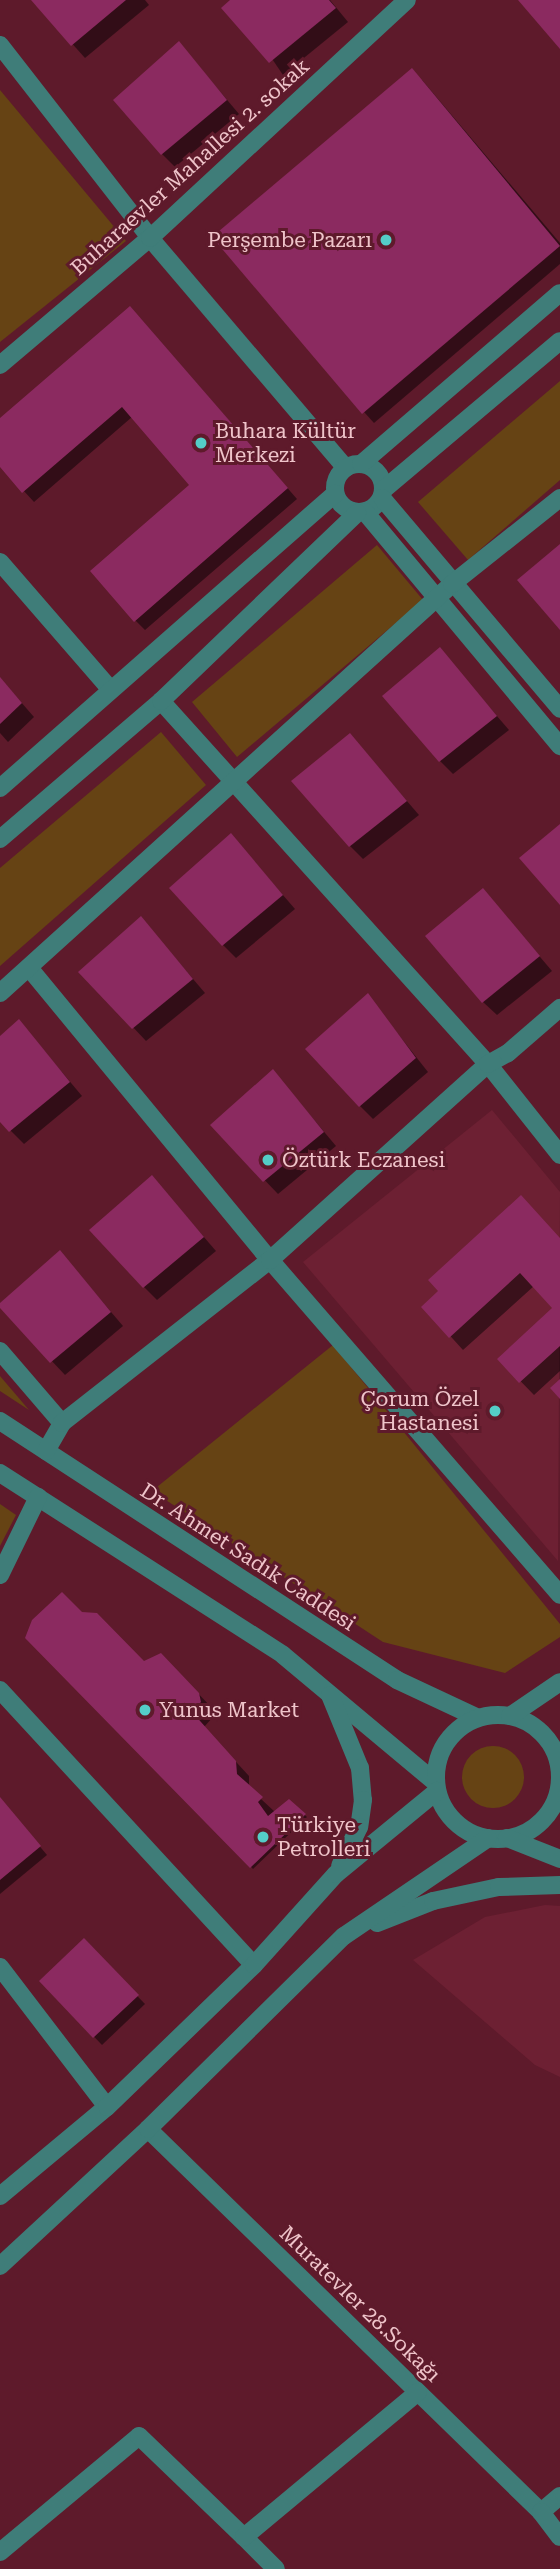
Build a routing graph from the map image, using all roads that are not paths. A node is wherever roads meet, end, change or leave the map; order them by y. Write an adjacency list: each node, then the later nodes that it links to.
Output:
1 (403, 1): 3 (street, Buharaevler Mahallesi 2. sokak)
2 (0, 45): 3 (street)
3 (150, 238): 6 (street, Buharaevler Mahallesi 2. sokak); 7 (street)
4 (560, 293): 7 (street)
5 (560, 341): 9 (street)
6 (0, 365)
7 (353, 466): 8 (street); 9 (street)
8 (335, 494): 11 (street); 15 (street)
9 (383, 494): 11 (street); 13 (street)
10 (560, 498): 13 (street)
11 (361, 513): 14 (street); 16 (street)
12 (0, 562): 15 (street)
13 (452, 584): 14 (street); 17 (street)
14 (438, 599): 18 (street); 19 (street)
15 (109, 688): 20 (street)
16 (161, 701): 19 (street); 21 (street)
17 (560, 709)
18 (560, 746)
19 (235, 782): 22 (street); 25 (street)
20 (0, 788)
21 (0, 839)
22 (30, 969): 23 (street); 27 (street)
23 (0, 993)
24 (560, 1007): 25 (street)
25 (488, 1064): 26 (street); 27 (street)
26 (560, 1155)
27 (270, 1260): 30 (street); 35 (street)
28 (0, 1351): 30 (street)
29 (0, 1421): 31 (street, Dr. Ahmet Sadık Caddesi)
30 (62, 1423): 31 (street)
31 (46, 1451): 40 (street, Dr. Ahmet Sadık Caddesi)
32 (0, 1473): 33 (street)
33 (38, 1497): 34 (street); 37 (street)
34 (0, 1574)
35 (560, 1595)
36 (560, 1682): 39 (street)
37 (327, 1689): 42 (street); 46 (street)
38 (0, 1690): 49 (street)
39 (510, 1716): 40 (street); 41 (street)
40 (478, 1718): 42 (street)
41 (560, 1767): 44 (street)
42 (436, 1787): 43 (street); 46 (street)
43 (488, 1838): 44 (street); 48 (street)
44 (507, 1838): 45 (street)
45 (560, 1860)
46 (336, 1874): 49 (street)
47 (560, 1885): 48 (street)
48 (344, 1936): 52 (street)
49 (254, 1965): 51 (street)
50 (0, 1967): 51 (street)
51 (107, 2107): 53 (street)
52 (148, 2129): 54 (street); 55 (street, Muratevler 28.Sokağı)
53 (0, 2196)
54 (0, 2266)
55 (418, 2392): 57 (street, Muratevler 28.Sokağı); 59 (street)
56 (560, 2496): 57 (street)
57 (541, 2512): 58 (street, Muratevler 28.Sokağı)
58 (560, 2537)
59 (244, 2538): 60 (street); 61 (street)
60 (0, 2552)
61 (276, 2569)

